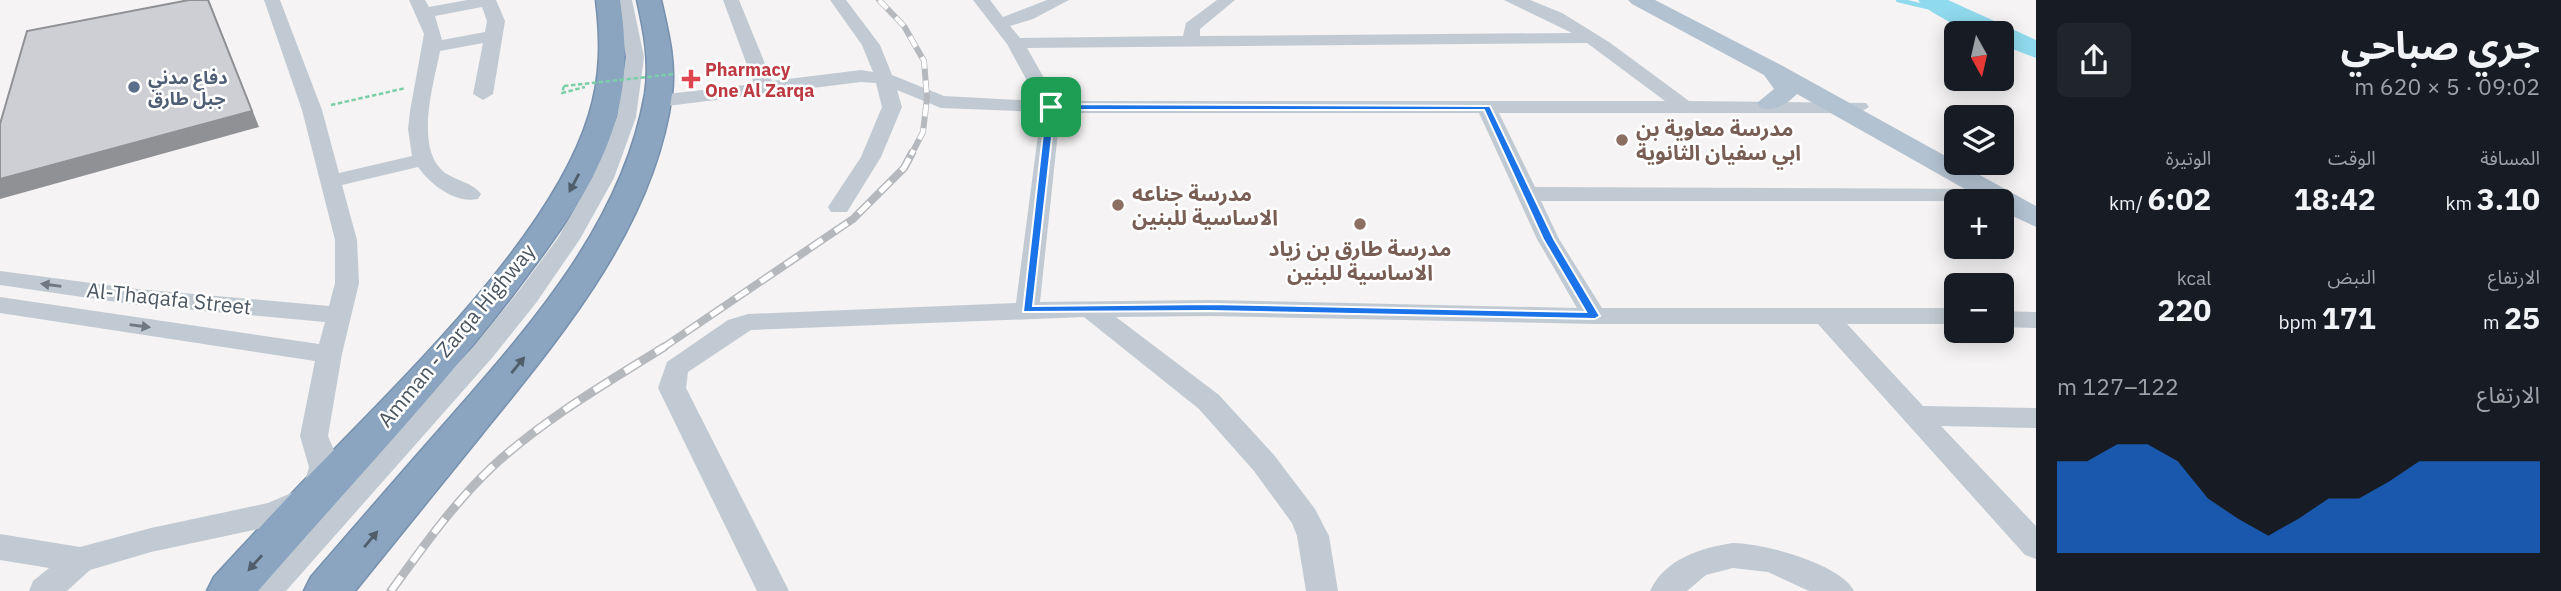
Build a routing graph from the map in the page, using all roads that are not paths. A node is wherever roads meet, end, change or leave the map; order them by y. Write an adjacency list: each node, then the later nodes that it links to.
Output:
1 (272, 0): 38 (street)
2 (488, 0): 15 (street); 17 (street)
3 (608, 0): 60 (highway, Amman - Zarqa Highway, one-way to 60)
4 (624, 0): 66 (street)
5 (633, 0): 67 (street)
6 (649, 0): 24 (highway)
7 (732, 0): 25 (street)
8 (838, 0): 23 (street)
9 (981, 0): 16 (street)
10 (1061, 0): 16 (street)
11 (1227, 0): 19 (street)
12 (1513, 0): 18 (street)
13 (1639, 0): 22 (main road)
14 (1654, 0): 28 (main road)
15 (421, 6): 21 (street)
16 (1001, 23): 20 (street)
17 (494, 36): 21 (street); 26 (street)
18 (1589, 38): 19 (street); 32 (street)
19 (1191, 40): 20 (street)
20 (1015, 43): 29 (street)
21 (432, 47): 36 (street)
22 (1773, 69): 27 (main road); 28 (main road)
23 (886, 79): 25 (street); 29 (street); 44 (street)
24 (666, 88): 25 (street); 68 (highway, one-way to 24)
25 (765, 88)
26 (483, 94)
27 (1769, 103): 28 (street); 30 (street)
28 (1842, 104): 33 (street); 34 (main road); 35 (main road)
29 (1051, 107): 31 (street); 50 (street)
30 (1739, 107): 32 (street); 33 (street)
31 (1487, 108): 32 (street); 41 (street)
32 (1686, 108)
33 (1797, 109): 34 (main road)
34 (1898, 141): 39 (main road)
35 (1944, 156)
36 (421, 160): 38 (street); 40 (street)
37 (1978, 175): 45 (main road)
38 (330, 181): 51 (street)
39 (1984, 189)
40 (470, 194)
41 (1525, 194): 42 (street); 53 (street)
42 (1944, 194)
43 (2014, 206): 46 (main road)
44 (839, 207)
45 (2036, 208)
46 (2036, 218)
47 (0, 278): 51 (street, Al-Thaqafa Street, one-way to 47)
48 (0, 305): 57 (street, Al-Thaqafa Street, one-way to 57)
49 (1089, 309): 50 (street); 53 (street); 70 (street)
50 (1027, 310): 69 (street)
51 (338, 315): 57 (street)
52 (1824, 315): 53 (street); 54 (street); 58 (street)
53 (1595, 316)
54 (1944, 316)
55 (2014, 319): 56 (street)
56 (2036, 320)
57 (329, 354): 60 (street)
58 (1915, 416): 59 (street); 61 (street)
59 (2036, 418)
60 (314, 496): 63 (street); 65 (highway, Amman - Zarqa Highway, one-way to 65)
61 (2036, 546)
62 (0, 547): 63 (street)
63 (80, 560): 64 (street)
64 (45, 591)
65 (230, 591)
66 (266, 591)
67 (282, 591)
68 (327, 591)
69 (773, 591)
70 (1322, 591)
71 (1666, 591): 72 (street)
72 (1838, 591)

